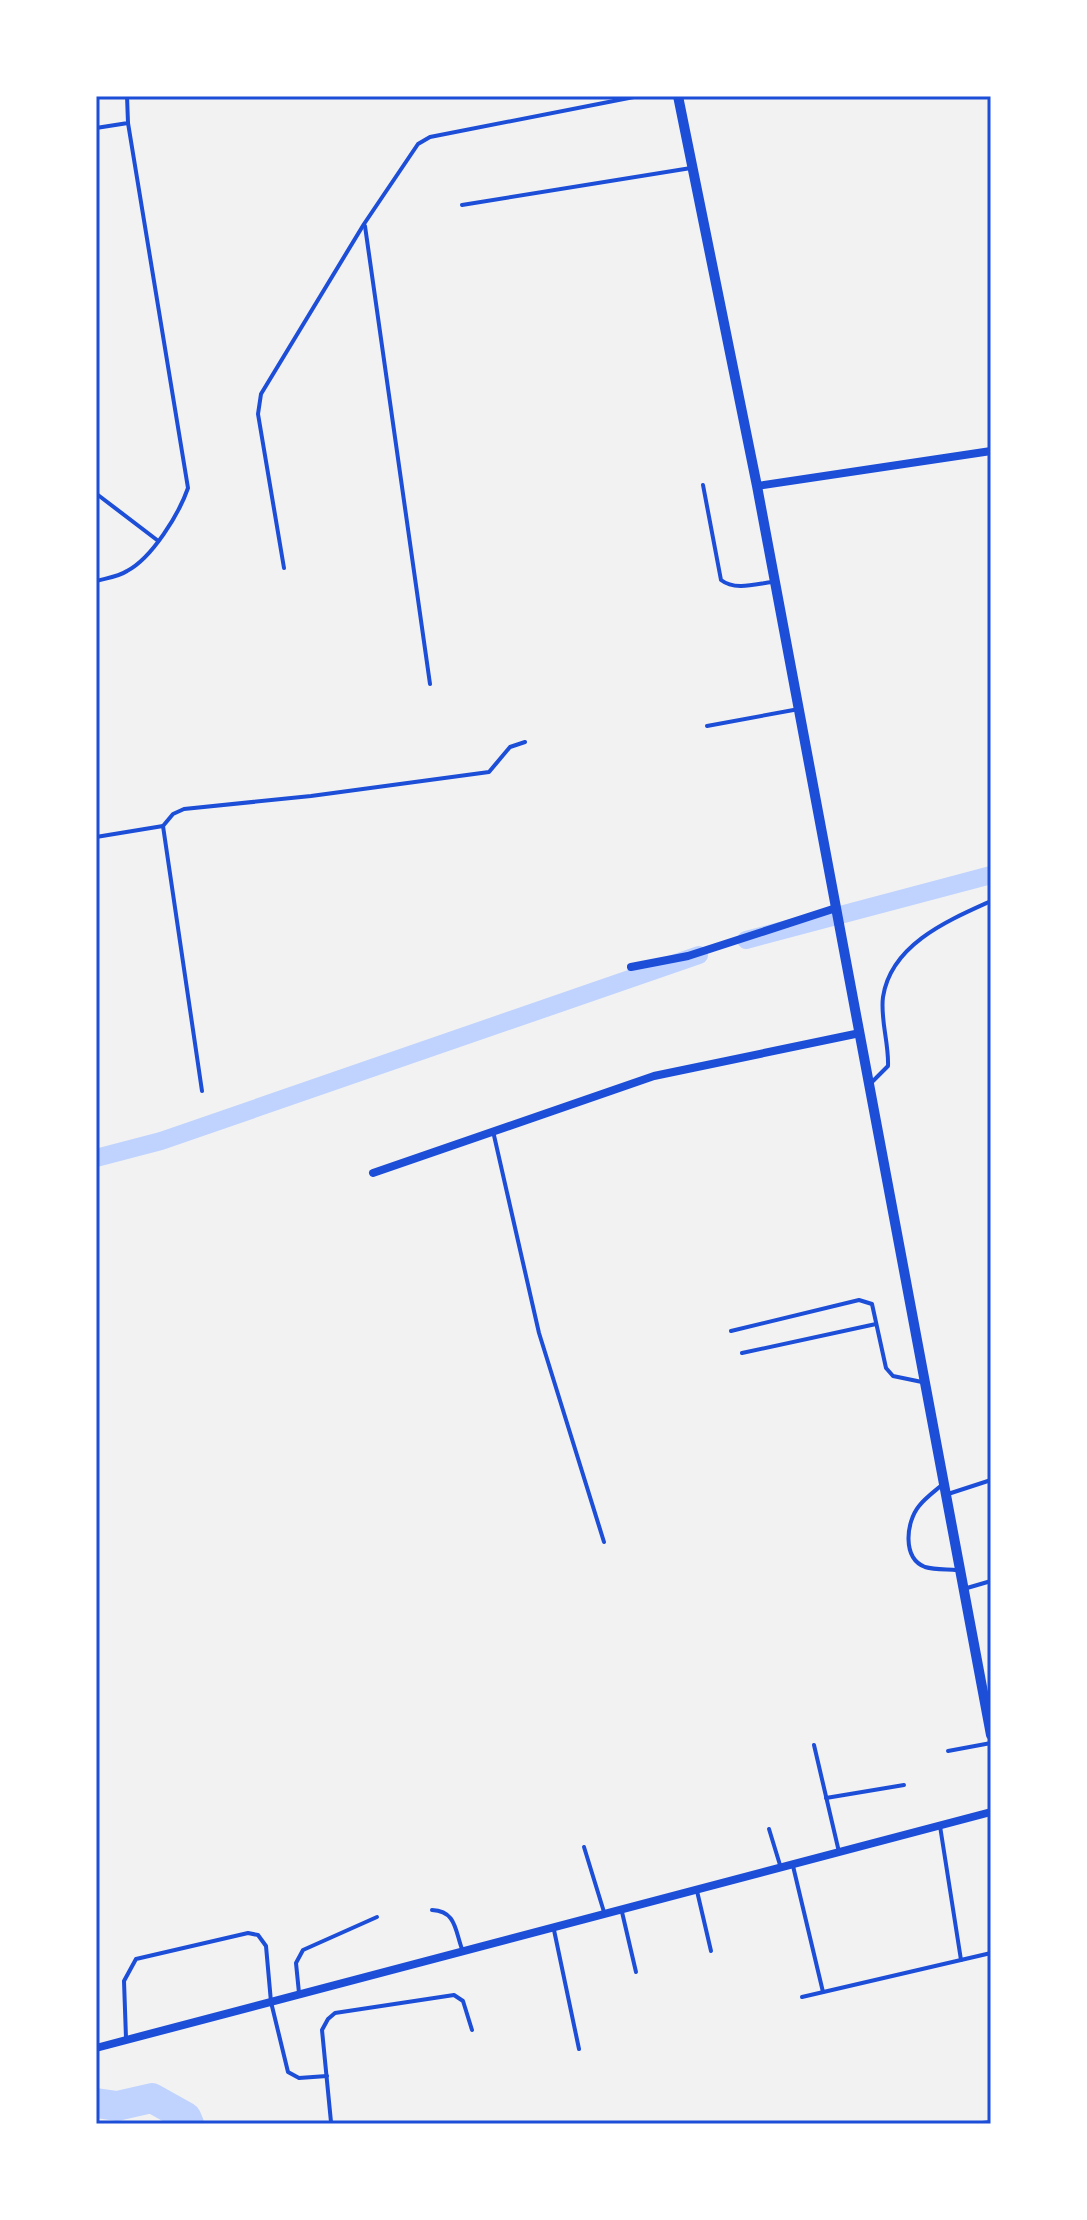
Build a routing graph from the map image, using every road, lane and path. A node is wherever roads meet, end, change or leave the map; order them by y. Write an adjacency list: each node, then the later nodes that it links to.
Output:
1 (127, 96): 4 (lane)
2 (639, 96): 8 (lane)
3 (678, 96): 6 (street)
4 (128, 123): 5 (lane); 13 (lane)
5 (96, 128)
6 (693, 168): 7 (lane); 11 (street)
7 (462, 205)
8 (364, 224): 14 (lane); 17 (lane)
9 (991, 451): 11 (street)
10 (703, 485): 16 (lane)
11 (757, 486): 16 (street)
12 (98, 495): 13 (lane)
13 (157, 541): 15 (lane)
14 (284, 568)
15 (96, 581)
16 (775, 581): 18 (street)
17 (430, 684)
18 (799, 709): 19 (lane); 24 (street)
19 (707, 726)
20 (525, 742): 21 (lane)
21 (163, 826): 22 (lane); 28 (lane)
22 (96, 837)
23 (991, 901): 27 (lane)
24 (836, 910): 25 (street); 26 (street)
25 (631, 967)
26 (860, 1033): 27 (street); 29 (street)
27 (869, 1085): 34 (street)
28 (202, 1091)
29 (493, 1131): 30 (street); 37 (lane)
30 (373, 1173)
31 (876, 1324): 32 (lane); 33 (lane); 34 (lane)
32 (731, 1331)
33 (742, 1353)
34 (925, 1382): 36 (street)
35 (991, 1480): 36 (lane)
36 (945, 1489): 38 (street); 38 (lane)
37 (604, 1542)
38 (960, 1570): 40 (street)
39 (991, 1581): 40 (lane)
40 (963, 1589): 41 (street)
41 (991, 1735)
42 (991, 1743): 44 (lane)
43 (814, 1745): 46 (lane)
44 (948, 1751)
45 (904, 1785): 46 (lane)
46 (826, 1798): 51 (lane)
47 (991, 1812): 48 (street)
48 (940, 1826): 51 (street); 63 (lane)
49 (769, 1829): 53 (lane)
50 (584, 1847): 57 (lane)
51 (839, 1852): 52 (street)
52 (792, 1865): 53 (street); 65 (lane)
53 (780, 1868): 54 (street)
54 (697, 1890): 56 (street); 61 (lane)
55 (432, 1910): 60 (lane)
56 (621, 1910): 57 (street); 64 (lane)
57 (604, 1914): 59 (street)
58 (377, 1917): 66 (lane)
59 (554, 1927): 60 (street); 72 (lane)
60 (463, 1951): 66 (street)
61 (711, 1951)
62 (991, 1953): 63 (lane)
63 (961, 1960): 65 (lane)
64 (636, 1972)
65 (823, 1992): 67 (lane)
66 (299, 1995): 68 (street)
67 (802, 1997)
68 (271, 2002): 70 (street); 70 (lane); 73 (lane)
69 (472, 2030): 73 (lane)
70 (126, 2040): 71 (street)
71 (96, 2048)
72 (579, 2049)
73 (327, 2076): 74 (lane)
74 (331, 2122)
75 (991, 2122): 76 (lane)
76 (974, 2124)

